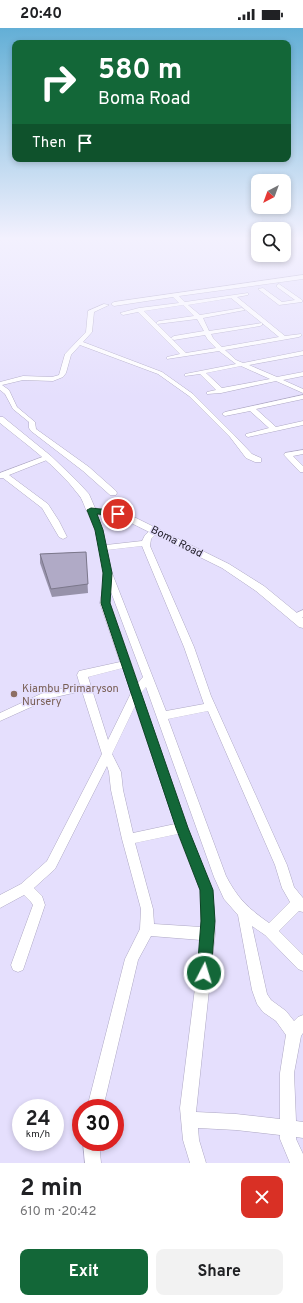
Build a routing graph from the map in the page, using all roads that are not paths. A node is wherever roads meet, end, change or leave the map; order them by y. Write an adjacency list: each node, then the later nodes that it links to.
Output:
1 (202, 291): 5 (street)
2 (264, 291): 7 (street)
3 (286, 291): 7 (street)
4 (246, 294): 6 (street)
5 (175, 295): 8 (street); 9 (street)
6 (232, 296): 8 (street); 21 (street)
7 (296, 302): 11 (street)
8 (183, 303): 12 (street); 15 (street)
9 (114, 304)
10 (106, 306): 22 (street)
11 (303, 307)
12 (139, 310): 14 (street); 25 (street)
13 (242, 310): 15 (street)
14 (123, 313)
15 (198, 316): 16 (street); 18 (street)
16 (159, 323)
17 (260, 324): 18 (street)
18 (207, 332): 20 (street); 23 (street)
19 (299, 335): 21 (street)
20 (174, 338)
21 (284, 338): 23 (street)
22 (80, 343): 32 (street); 46 (street)
23 (221, 348): 25 (street); 27 (street)
24 (303, 353): 27 (street)
25 (184, 355): 26 (street)
26 (169, 358)
27 (240, 364): 28 (street); 31 (street)
28 (201, 372): 30 (street); 34 (street)
29 (303, 374): 31 (street)
30 (187, 375)
31 (274, 379): 34 (street); 35 (street)
32 (0, 384)
33 (0, 387): 49 (street)
34 (221, 391): 36 (street)
35 (303, 391)
36 (209, 394)
37 (303, 397): 38 (street)
38 (251, 408): 39 (street); 42 (street)
39 (225, 414)
40 (0, 419): 45 (main road)
41 (303, 423): 42 (street)
42 (274, 430): 43 (street)
43 (248, 435)
44 (303, 452): 47 (street)
45 (48, 458): 48 (street); 50 (main road)
46 (258, 460)
47 (303, 470)
48 (2, 475): 52 (street)
49 (113, 493)
50 (91, 510): 51 (main road, Boma Road); 54 (street)
51 (156, 530): 53 (street); 56 (main road, Boma Road)
52 (63, 537)
53 (146, 543): 54 (street); 63 (street)
54 (103, 548): 55 (street)
55 (108, 573): 57 (street); 58 (street)
56 (300, 618)
57 (137, 648): 58 (street); 60 (street)
58 (122, 651): 59 (street)
59 (126, 664): 61 (street); 62 (street)
60 (148, 677): 62 (street); 64 (street)
61 (86, 687): 65 (street); 66 (street)
62 (136, 694): 66 (street); 67 (street)
63 (211, 707): 64 (street); 73 (street)
64 (161, 716): 69 (street)
65 (0, 717)
66 (107, 754): 68 (street); 70 (street)
67 (182, 828): 68 (street); 71 (street)
68 (128, 839): 75 (street)
69 (224, 885): 71 (street); 74 (street)
70 (25, 888): 72 (street); 79 (street)
71 (206, 890): 77 (street)
72 (0, 902)
73 (301, 904): 76 (street)
74 (244, 913): 76 (street); 80 (street)
75 (147, 930): 77 (street); 81 (street)
76 (270, 931): 78 (street)
77 (208, 934): 82 (street)
78 (303, 964)
79 (18, 965)
80 (299, 1027): 83 (street)
81 (97, 1099)
82 (190, 1120): 83 (street); 86 (street)
83 (295, 1130): 87 (street)
84 (92, 1151): 85 (street)
85 (93, 1163)
86 (198, 1163)
87 (300, 1163)

